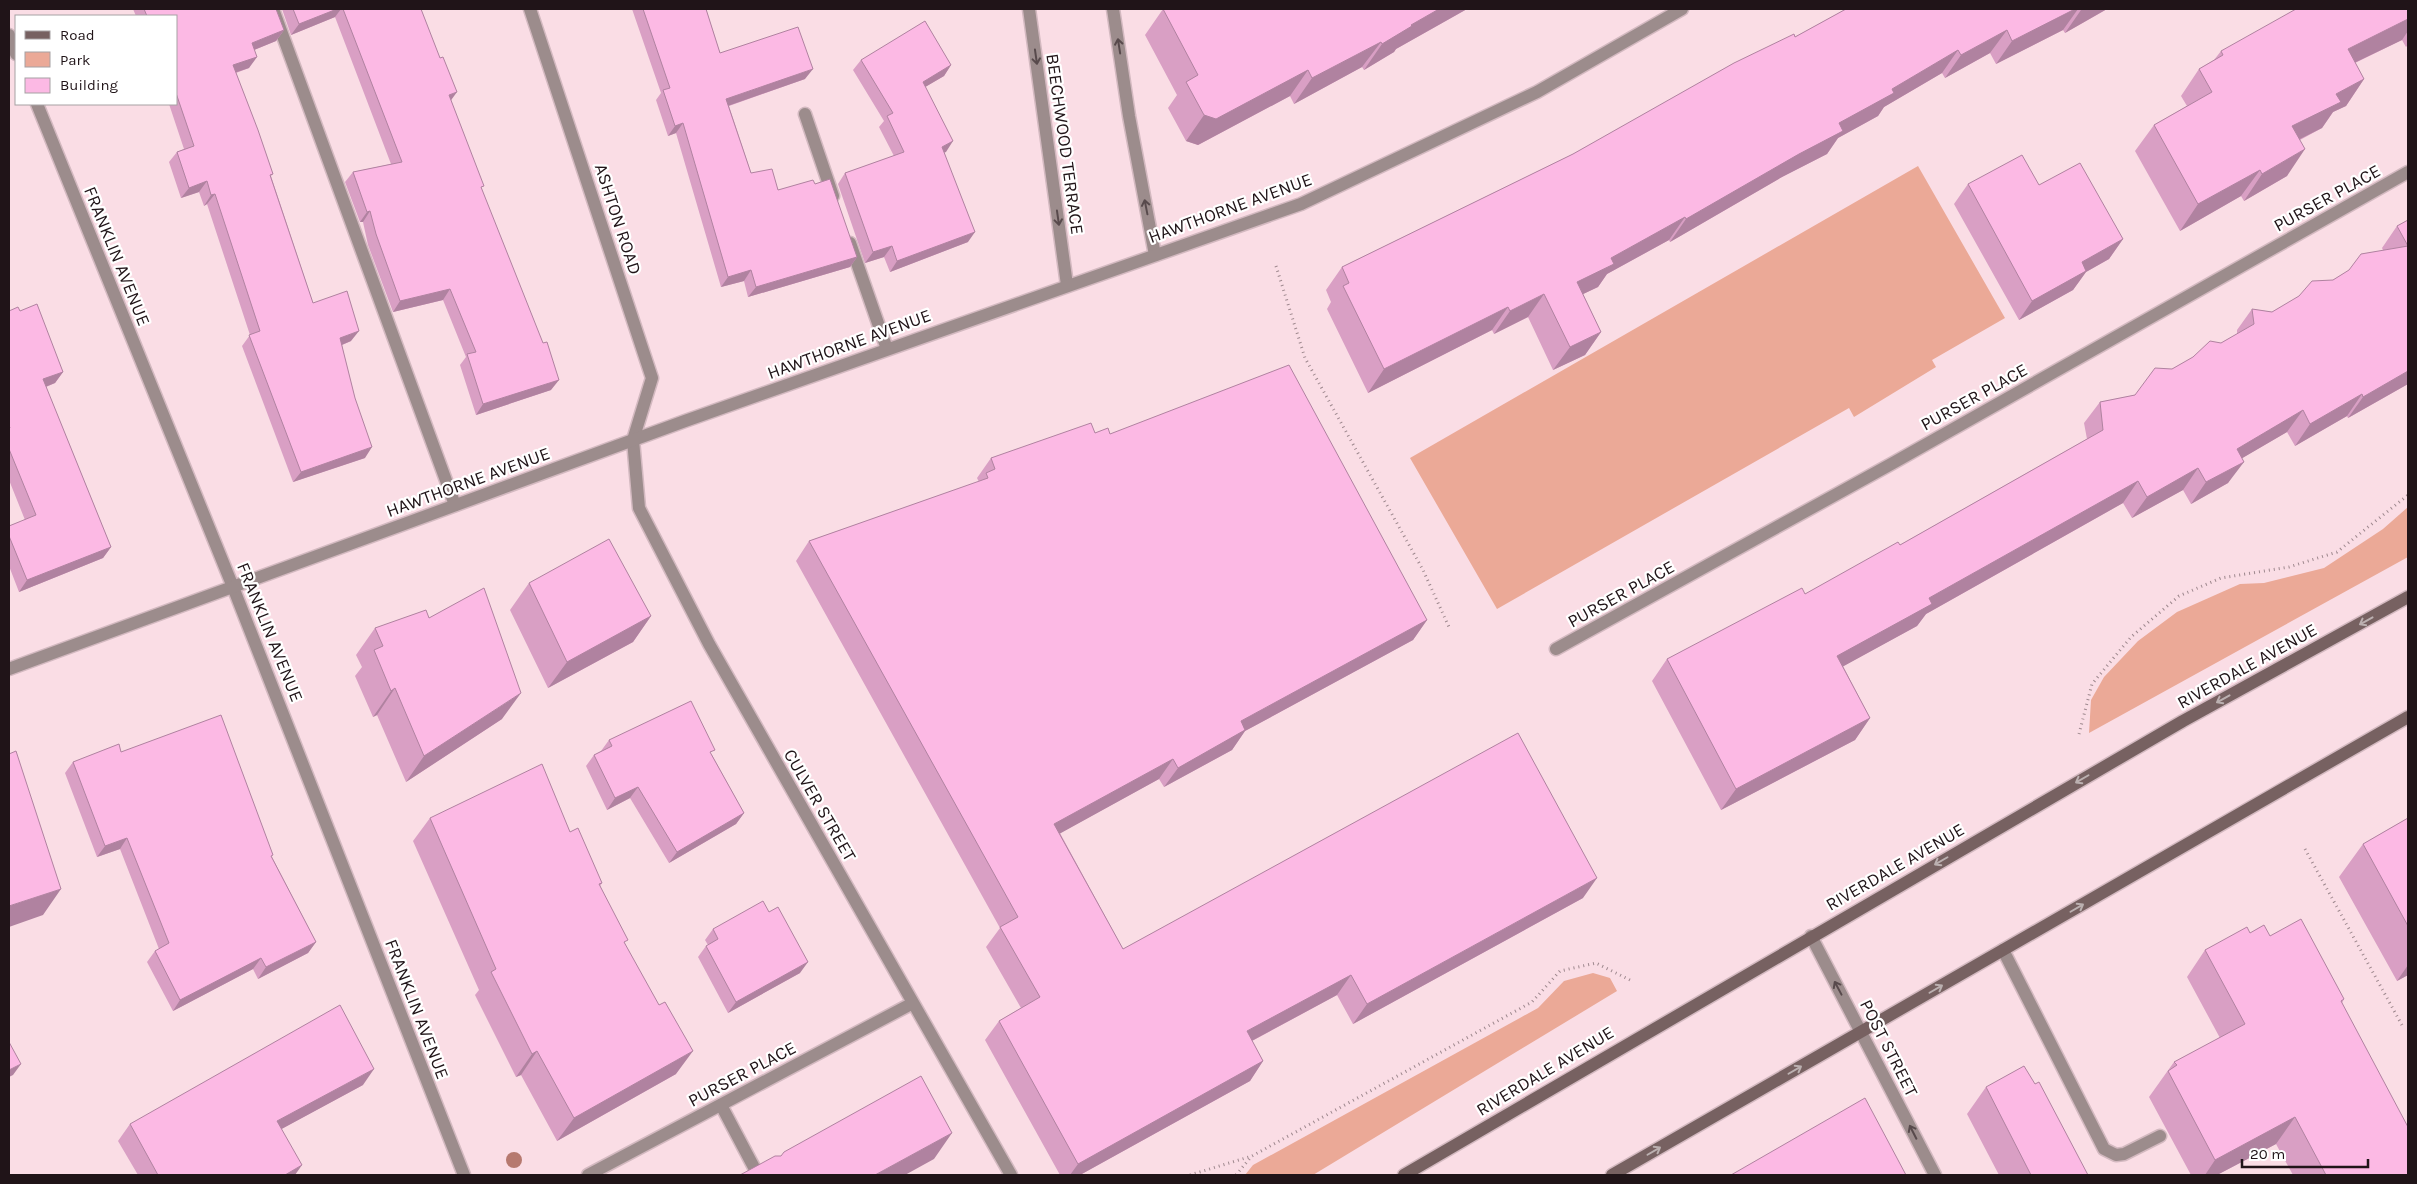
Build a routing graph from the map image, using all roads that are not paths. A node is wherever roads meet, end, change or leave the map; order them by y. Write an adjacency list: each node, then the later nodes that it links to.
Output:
1 (273, 9): 17 (street)
2 (530, 9): 16 (street, ASHTON ROAD)
3 (1029, 9): 14 (street, BEECHWOOD TERRACE, one-way to 14)
4 (1113, 9): 13 (street, one-way to 4)
5 (1682, 9): 13 (street, HAWTHORNE AVENUE)
6 (9, 36): 7 (street)
7 (15, 51)
8 (36, 105): 18 (street, FRANKLIN AVENUE)
9 (805, 114): 11 (street)
10 (2408, 172): 20 (street, PURSER PLACE)
11 (838, 208)
12 (844, 227): 15 (street)
13 (1155, 254): 14 (street, HAWTHORNE AVENUE)
14 (1067, 285): 15 (street, HAWTHORNE AVENUE)
15 (887, 349): 16 (street, HAWTHORNE AVENUE)
16 (633, 440): 17 (street, HAWTHORNE AVENUE); 25 (street, CULVER STREET)
17 (456, 505): 18 (street, HAWTHORNE AVENUE)
18 (233, 587): 21 (street, HAWTHORNE AVENUE); 29 (street, FRANKLIN AVENUE)
19 (2408, 597): 23 (main road, RIVERDALE AVENUE, one-way to 23)
20 (1556, 649)
21 (9, 669)
22 (2408, 717): 24 (main road, one-way to 22)
23 (1811, 936): 26 (street, POST STREET, one-way to 23); 33 (main road, RIVERDALE AVENUE)
24 (2003, 950): 26 (main road, one-way to 24); 28 (street)
25 (913, 1003): 27 (street, PURSER PLACE); 32 (street, CULVER STREET)
26 (1861, 1032): 34 (main road, one-way to 26); 35 (street, POST STREET, one-way to 26)
27 (721, 1105): 30 (street, PURSER PLACE); 31 (street)
28 (2160, 1136)
29 (464, 1175)
30 (588, 1175)
31 (758, 1175)
32 (1011, 1175)
33 (1404, 1175)
34 (1612, 1175)
35 (1935, 1175)

